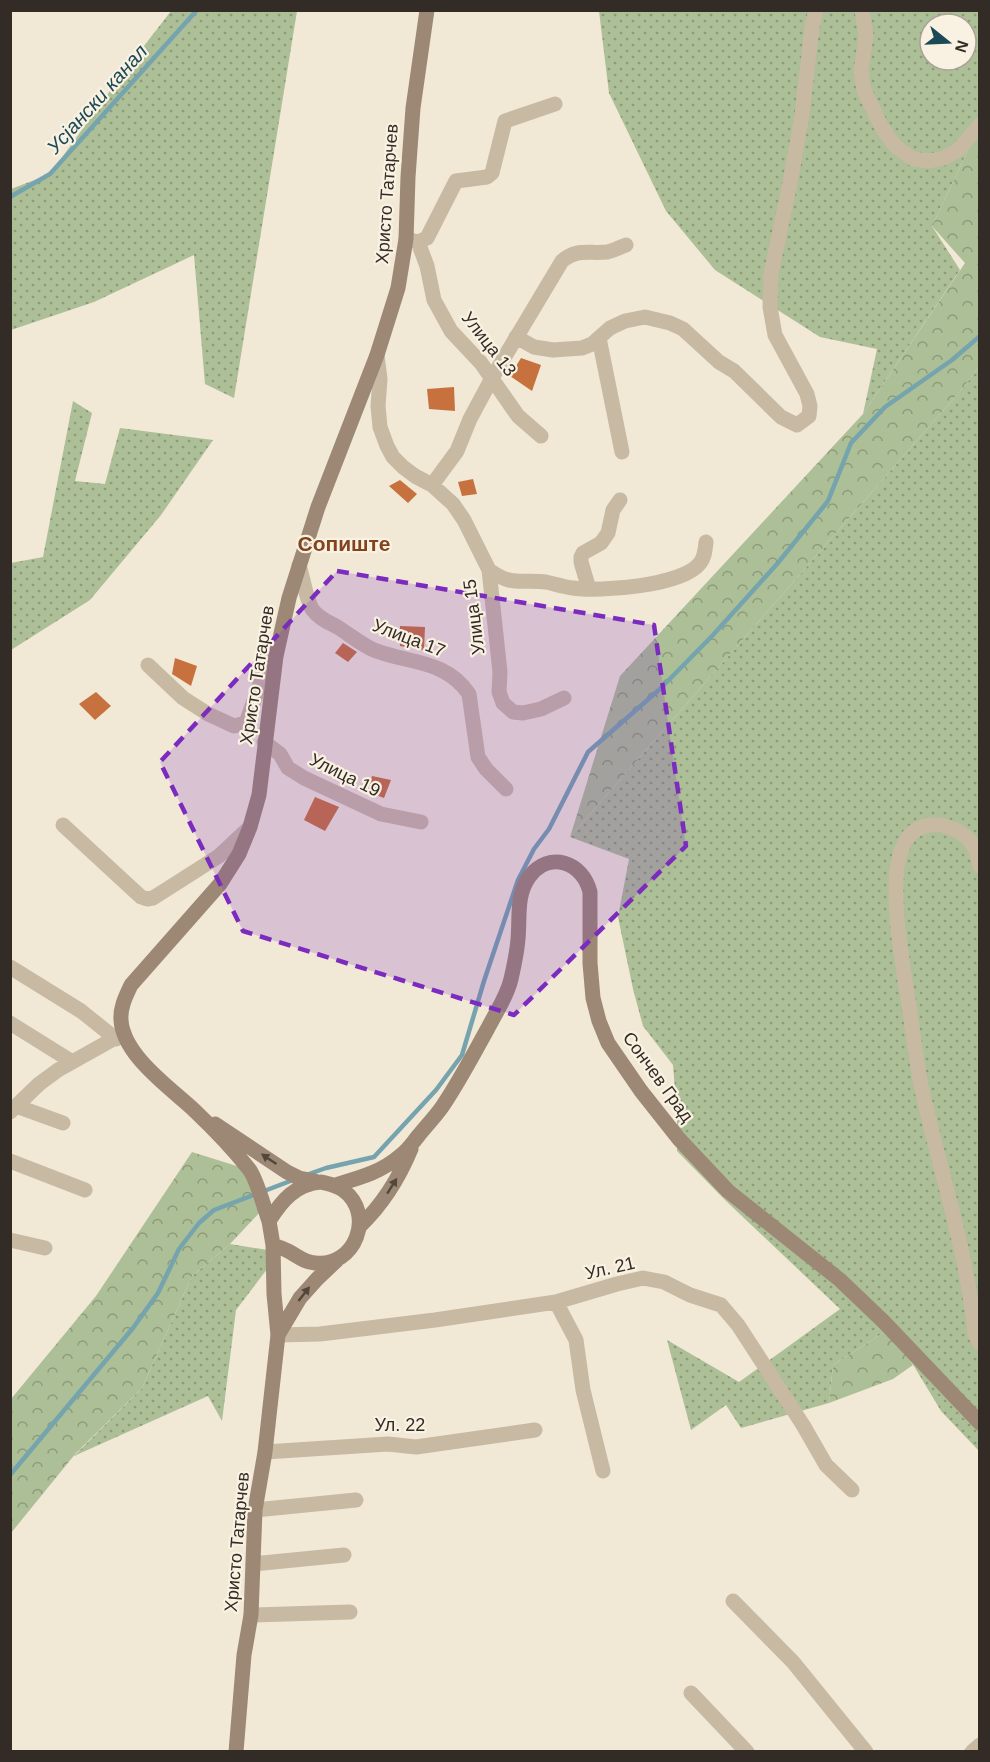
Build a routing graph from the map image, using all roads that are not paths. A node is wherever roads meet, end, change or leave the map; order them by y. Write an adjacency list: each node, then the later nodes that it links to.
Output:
1 (427, 10): 6 (main road, Христо Татарчев)
2 (816, 10): 9 (street)
3 (862, 10): 5 (street)
4 (555, 104): 6 (street)
5 (980, 125)
6 (412, 240): 10 (main road, Христо Татарчев); 11 (street, Улица 13)
7 (626, 245): 8 (street)
8 (516, 337): 9 (street); 11 (street)
9 (599, 338): 13 (street)
10 (377, 355): 14 (street, Улица 15); 17 (main road, Христо Татарчев)
11 (492, 378): 12 (street, Улица 13); 14 (street)
12 (541, 436)
13 (622, 453)
14 (432, 485): 18 (street, Улица 15)
15 (620, 500): 19 (street)
16 (706, 542): 19 (street)
17 (299, 565): 20 (main road, Христо Татарчев); 24 (street, Улица 17)
18 (489, 570): 19 (street); 22 (street, Улица 15)
19 (589, 589)
20 (276, 656): 21 (street); 23 (main road, Христо Татарчев)
21 (148, 665)
22 (564, 698)
23 (264, 742): 25 (street, Улица 19); 27 (main road, Христо Татарчев)
24 (506, 789)
25 (422, 822)
26 (63, 825): 27 (street)
27 (250, 827): 31 (main road, Христо Татарчев)
28 (980, 866): 48 (street)
29 (10, 967): 31 (street)
30 (10, 1023): 32 (street)
31 (120, 1036): 32 (street); 34 (main road, Христо Татарчев)
32 (71, 1061): 33 (street)
33 (15, 1102): 35 (street)
34 (197, 1113): 38 (main road, Христо Татарчев, one-way to 34); 40 (main road, Христо Татарчев)
35 (63, 1124)
36 (414, 1140): 38 (main road); 41 (main road, one-way to 36); 49 (main road, Сончев Град)
37 (10, 1161): 39 (street)
38 (328, 1184): 40 (main road); 41 (main road)
39 (86, 1190)
40 (269, 1221): 43 (main road)
41 (360, 1226): 45 (main road)
42 (10, 1240): 44 (street)
43 (273, 1245): 45 (main road); 47 (main road, Христо Татарчев)
44 (45, 1248)
45 (337, 1260): 47 (main road, Христо Татарчев, one-way to 45)
46 (556, 1302): 47 (street, Ул. 21); 52 (street); 53 (street, Ул. 21)
47 (278, 1335): 51 (main road, Христо Татарчев)
48 (980, 1344)
49 (980, 1423)
50 (535, 1430): 51 (street, Ул. 22)
51 (265, 1452): 55 (main road, Христо Татарчев)
52 (603, 1471)
53 (852, 1490)
54 (356, 1500): 55 (street)
55 (255, 1510): 57 (main road, Христо Татарчев)
56 (344, 1556): 57 (street)
57 (253, 1564): 60 (main road, Христо Татарчев)
58 (733, 1601): 65 (street)
59 (350, 1612): 60 (street)
60 (251, 1614): 63 (main road, Христо Татарчев)
61 (690, 1693): 64 (street)
62 (980, 1745): 66 (street)
63 (236, 1752)
64 (747, 1752)
65 (866, 1752)
66 (972, 1752)

